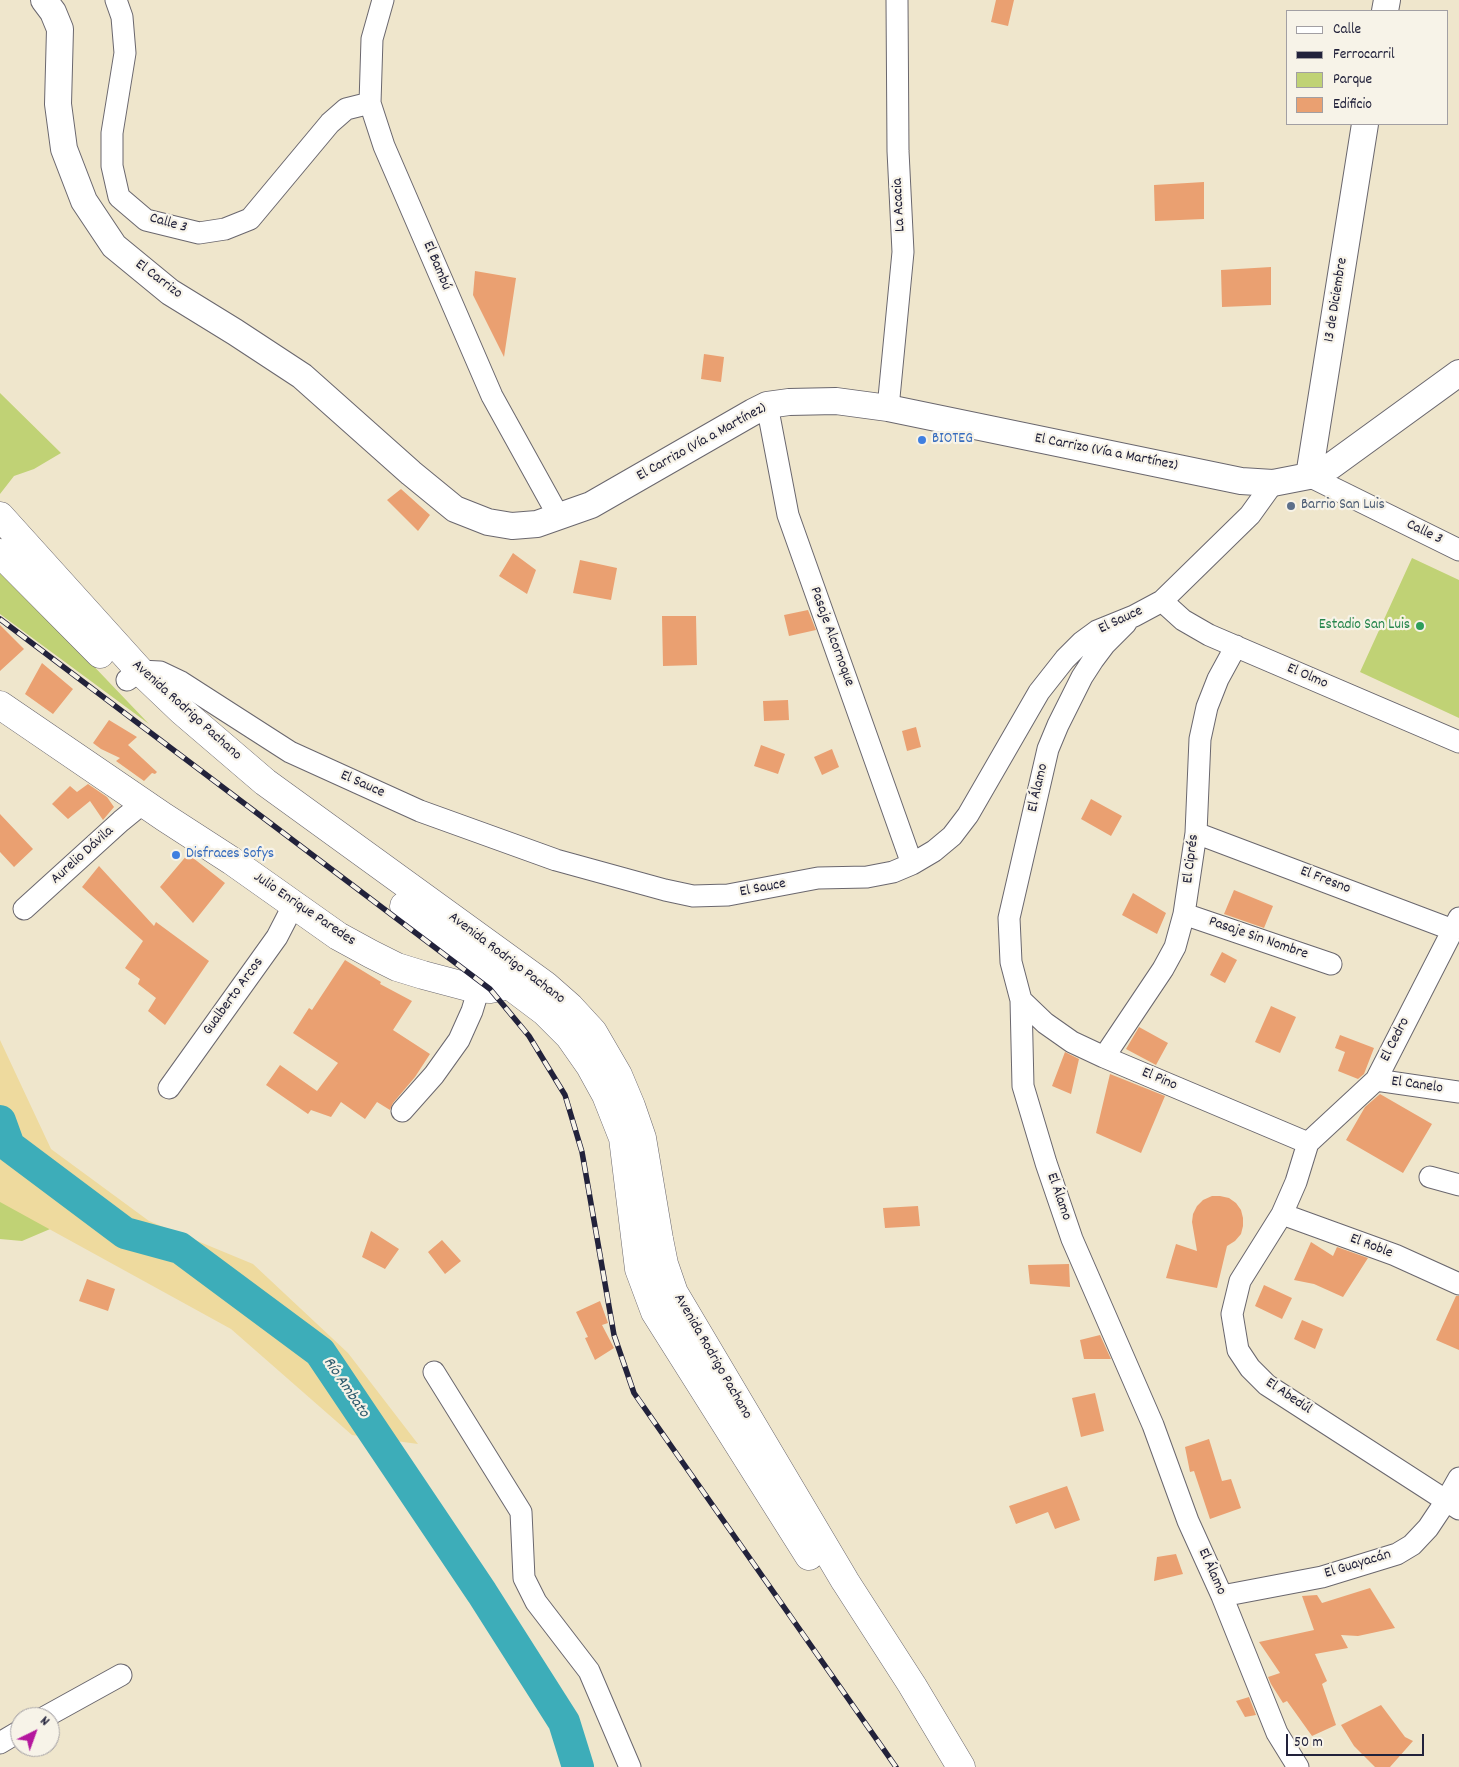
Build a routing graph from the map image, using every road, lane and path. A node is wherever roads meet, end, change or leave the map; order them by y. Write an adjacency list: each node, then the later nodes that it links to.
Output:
1 (44, 0): 10 (street, El Carrizo)
2 (116, 0): 5 (street, Calle 3)
3 (383, 0): 5 (street, El Bambú)
4 (897, 0): 9 (street, La Acacia)
5 (370, 103): 14 (street, El Bambú)
6 (1365, 125): 11 (street, 13 de Diciembre)
7 (1459, 373): 11 (street)
8 (767, 405): 9 (street, El Carrizo (Vía a Martínez)); 14 (street, El Carrizo (Vía a Martínez)); 25 (street, Pasaje Alcornoque)
9 (888, 408): 12 (street, El Carrizo (Vía a Martínez))
10 (411, 473): 14 (street, El Carrizo (Vía a Martínez))
11 (1309, 476): 12 (street, El Carrizo (Vía a Martínez)); 15 (street, Calle 3)
12 (1273, 483): 17 (street, El Sauce)
13 (0, 516): 20 (main road, Avenida Rodrigo Pachano)
14 (559, 517)
15 (1459, 550)
16 (0, 553): 20 (main road, Avenida Rodrigo Pachano)
17 (1162, 601): 18 (street, El Sauce); 19 (street, El Olmo)
18 (1134, 616): 25 (street, El Sauce); 33 (street, El Álamo)
19 (1236, 646): 22 (street, El Olmo); 24 (street, El Ciprés)
20 (133, 675): 25 (street, El Sauce); 31 (main road, Avenida Rodrigo Pachano)
21 (0, 705): 23 (main road, Julio Enrique Paredes)
22 (1459, 742)
23 (144, 803): 26 (main road, Julio Enrique Paredes); 27 (street, Aurelio Dávila)
24 (1196, 833): 28 (street, El Ciprés); 29 (street, El Fresno)
25 (912, 864)
26 (294, 904): 32 (main road, Julio Enrique Paredes); 36 (street, Gualberto Arcos)
27 (24, 909)
28 (1184, 914): 30 (street, Pasaje Sin Nombre); 34 (street, El Ciprés)
29 (1456, 924): 35 (street, El Cedro)
30 (1331, 964)
31 (514, 976): 32 (main road, Julio Enrique Paredes); 51 (main road, Avenida Rodrigo Pachano); 52 (main road, Avenida Rodrigo Pachano)
32 (480, 988): 38 (street)
33 (1021, 1000): 34 (street, El Pino); 47 (street, El Álamo)
34 (1104, 1057): 39 (street, El Pino)
35 (1376, 1080): 37 (street, El Canelo); 39 (street, El Cedro)
36 (169, 1088)
37 (1459, 1092)
38 (402, 1111)
39 (1308, 1143): 42 (street, El Abedúl)
40 (1430, 1177): 41 (street)
41 (1459, 1185)
42 (1282, 1214): 43 (street, El Roble); 46 (street, El Abedúl)
43 (1459, 1284)
44 (434, 1372): 50 (street)
45 (1459, 1478): 46 (street, El Guayacán)
46 (1453, 1505): 47 (street, El Guayacán)
47 (1222, 1596): 53 (street, El Álamo)
48 (121, 1675): 49 (street)
49 (60, 1709)
50 (630, 1767)
51 (945, 1767)
52 (961, 1767)
53 (1298, 1767)

